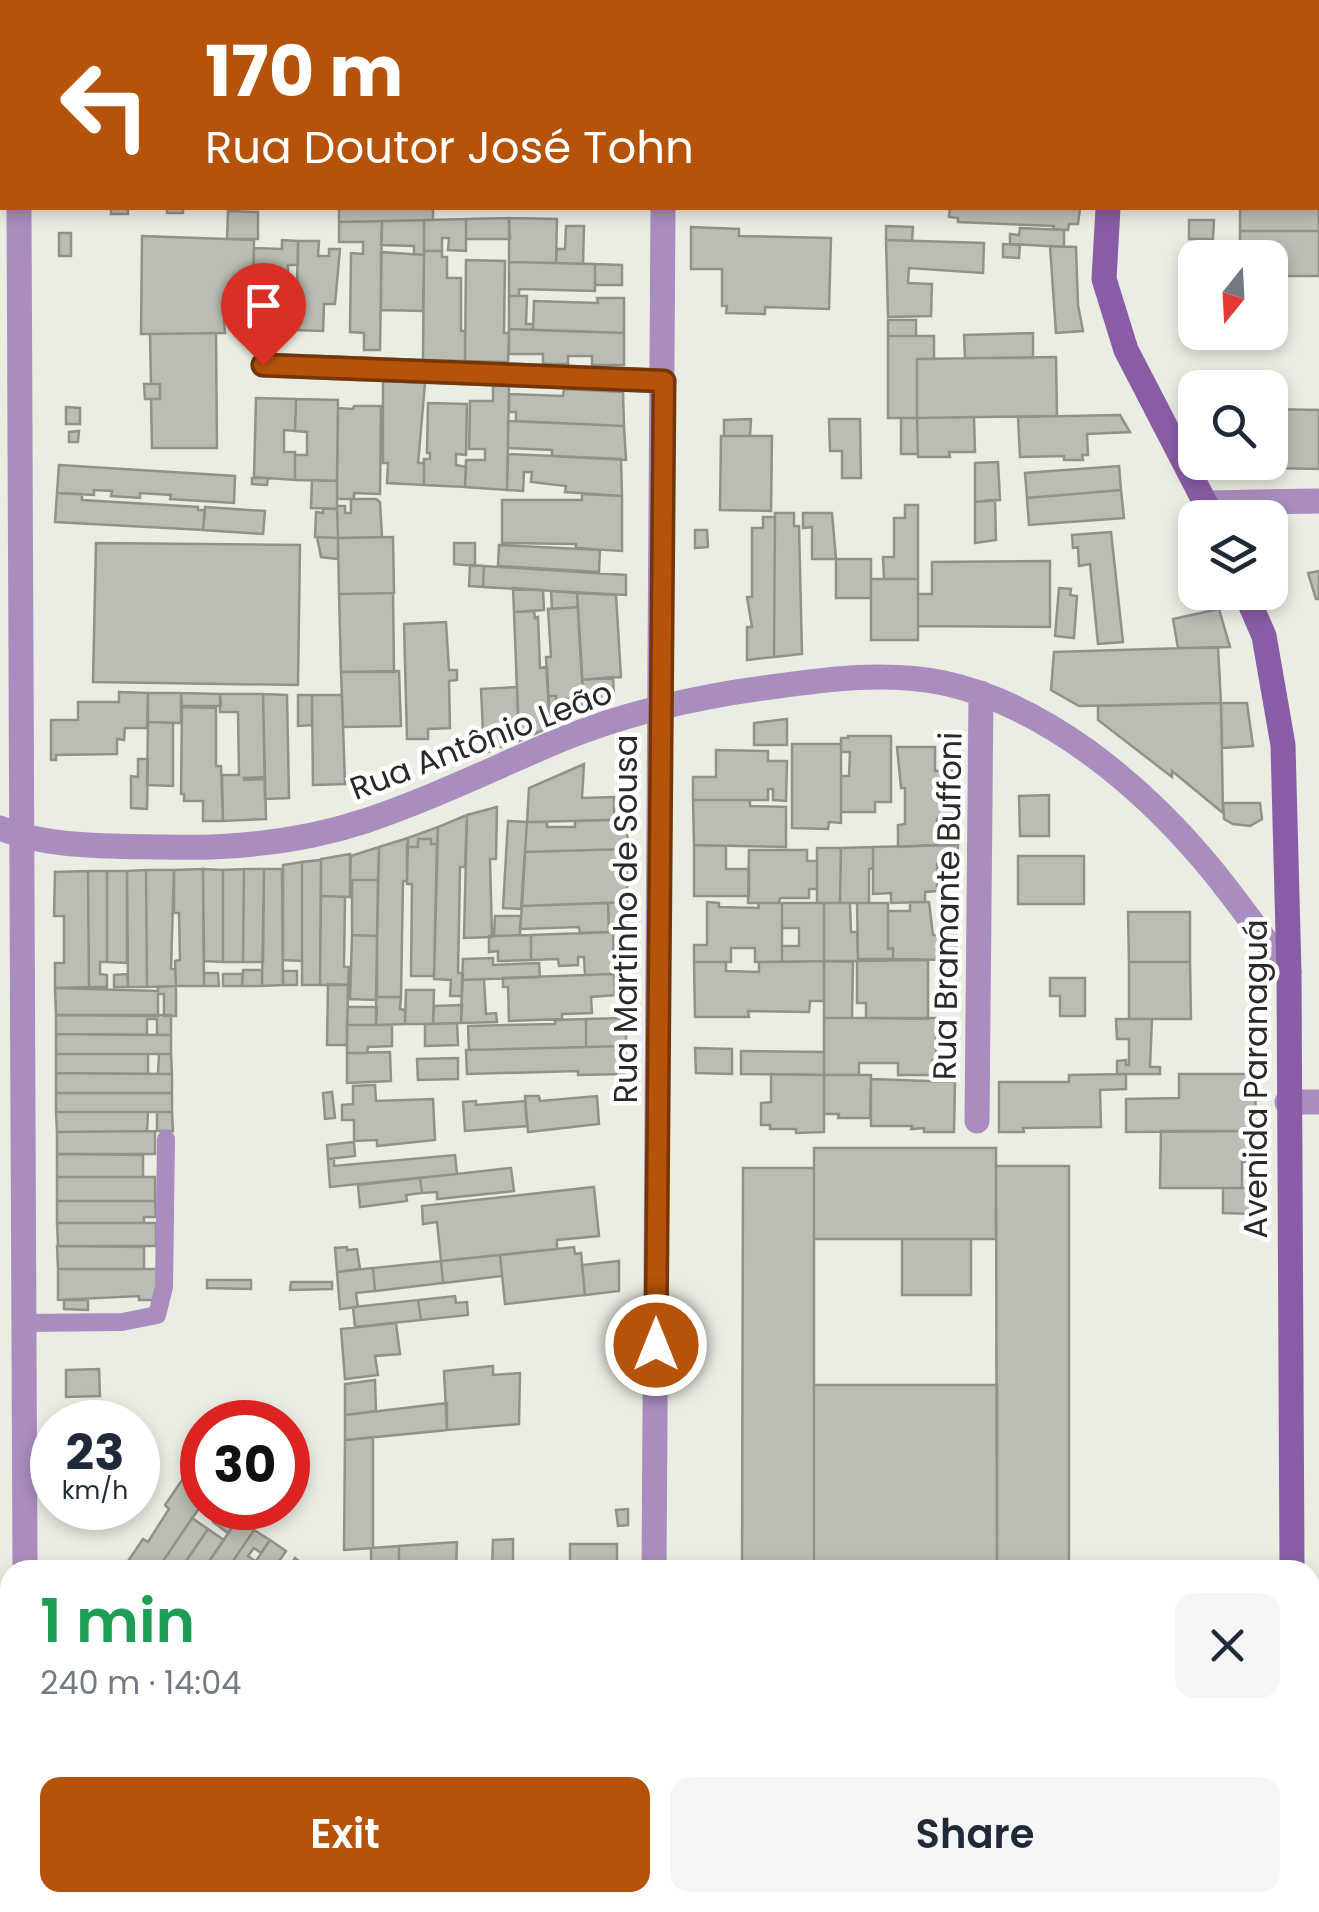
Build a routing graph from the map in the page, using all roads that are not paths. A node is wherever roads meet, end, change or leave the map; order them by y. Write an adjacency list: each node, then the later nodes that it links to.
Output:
1 (19, 210): 12 (street)
2 (663, 210): 5 (street, Rua Martinho de Sousa)
3 (1108, 210): 6 (main road)
4 (263, 365): 5 (street)
5 (664, 381): 11 (street, Rua Martinho de Sousa)
6 (1205, 500)
7 (1319, 501): 8 (street)
8 (1288, 504)
9 (1253, 610): 13 (main road, Avenida Paranaguá)
10 (981, 693): 11 (street, Rua Antônio Leão); 13 (street, Rua Antônio Leão); 16 (street, Rua Bramante Buffoni)
11 (659, 710): 12 (street, Rua Antônio Leão); 21 (street, Rua Martinho de Sousa)
12 (11, 833): 17 (street)
13 (1289, 972): 14 (main road, Avenida Paranaguá)
14 (1287, 1102): 15 (street); 22 (main road, Avenida Paranaguá)
15 (1319, 1102)
16 (977, 1121)
17 (12, 1131): 19 (street)
18 (166, 1139): 19 (lane)
19 (24, 1323): 20 (street)
20 (26, 1560)
21 (654, 1560)
22 (1292, 1560)

